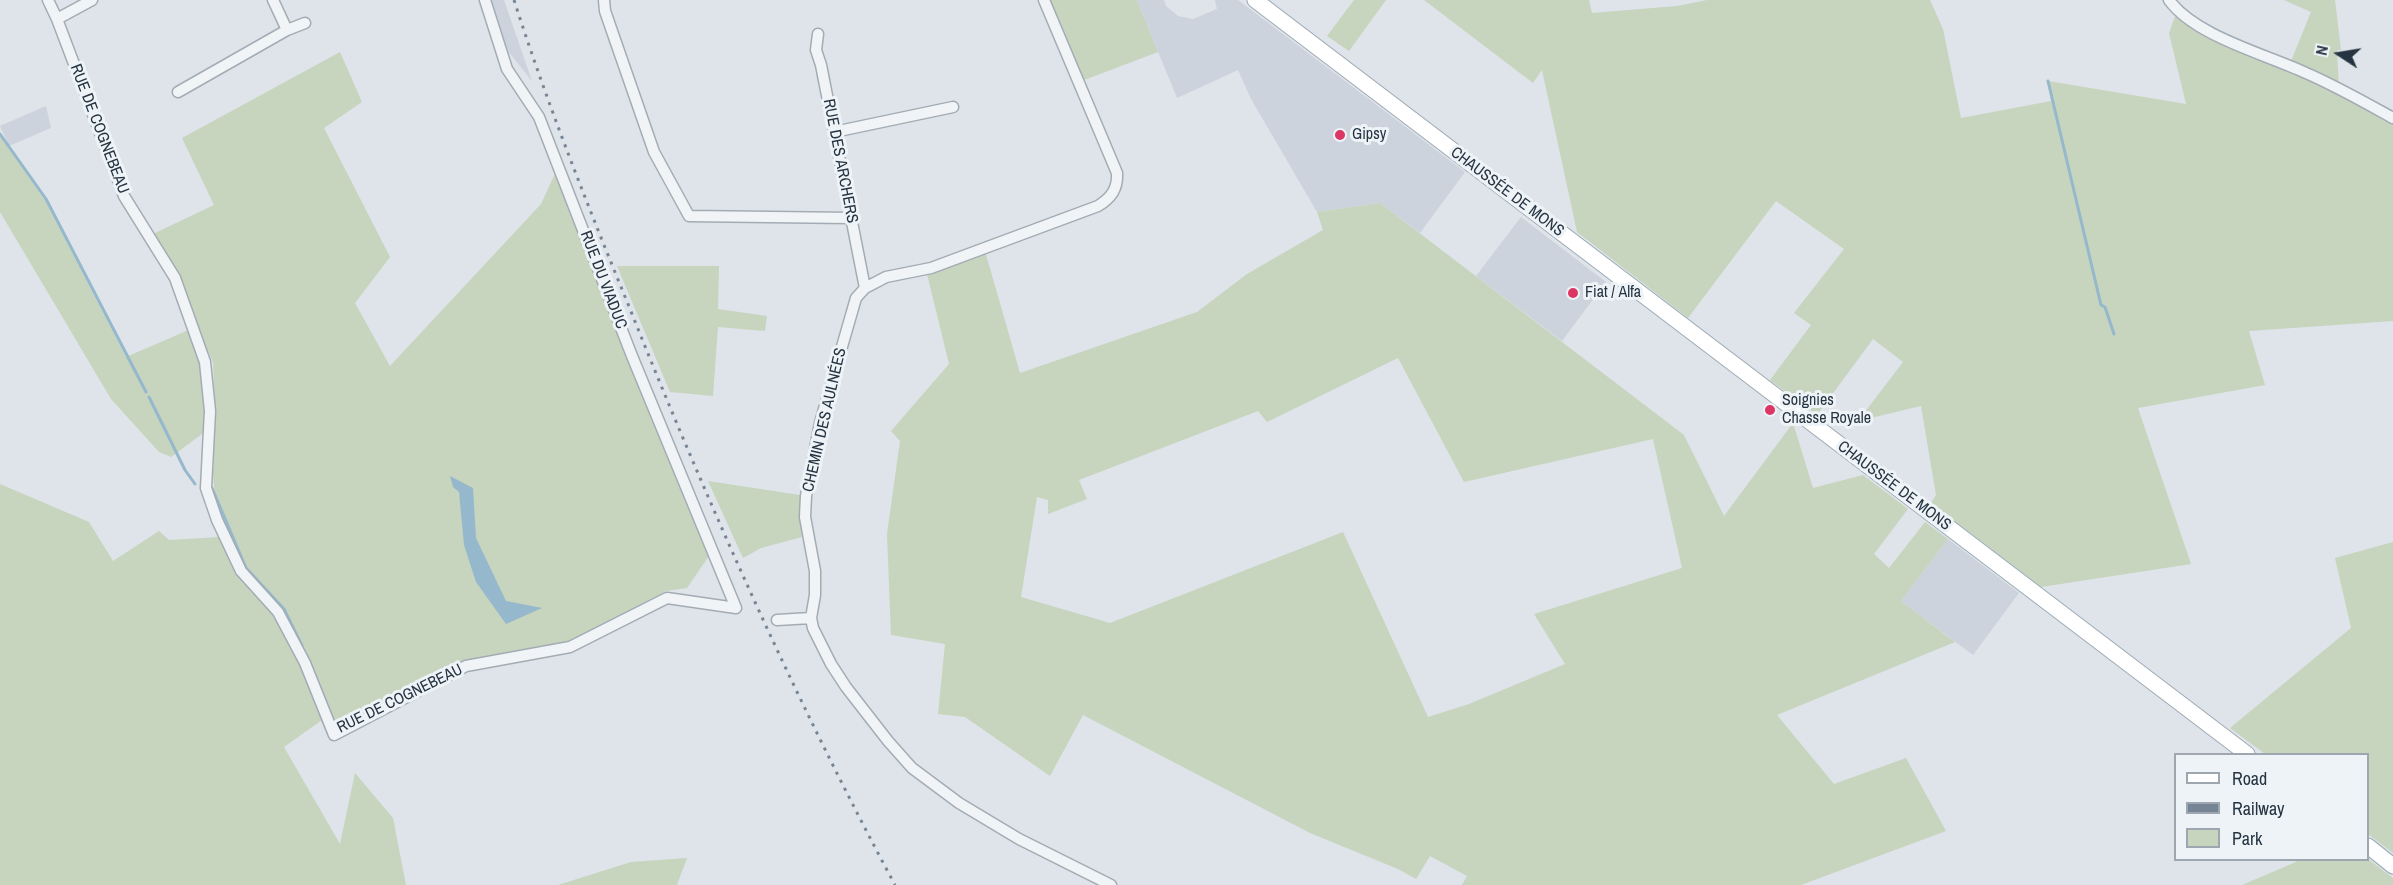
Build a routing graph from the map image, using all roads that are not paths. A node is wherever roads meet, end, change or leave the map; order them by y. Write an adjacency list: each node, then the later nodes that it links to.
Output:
1 (48, 0): 9 (street, RUE DE COGNEBEAU)
2 (93, 0): 9 (street)
3 (273, 0): 11 (street)
4 (484, 0): 19 (street, RUE DU VIADUC)
5 (604, 0): 17 (street)
6 (1044, 0): 18 (street)
7 (1255, 0): 22 (main road, CHAUSSÉE DE MONS)
8 (2169, 0): 15 (street)
9 (57, 19): 19 (street, RUE DE COGNEBEAU)
10 (305, 23): 11 (street)
11 (286, 30): 13 (street)
12 (818, 34): 16 (street, RUE DES ARCHERS)
13 (178, 92)
14 (953, 107): 16 (street)
15 (2393, 118)
16 (834, 132): 17 (street, RUE DES ARCHERS)
17 (851, 218): 18 (street, RUE DES ARCHERS)
18 (865, 288): 20 (street, CHEMIN DES AULNÉES)
19 (719, 563)
20 (811, 618): 21 (street); 25 (street, CHEMIN DES AULNÉES)
21 (777, 620)
22 (2246, 753)
23 (2369, 848): 24 (main road)
24 (2393, 866)
25 (1111, 885)

